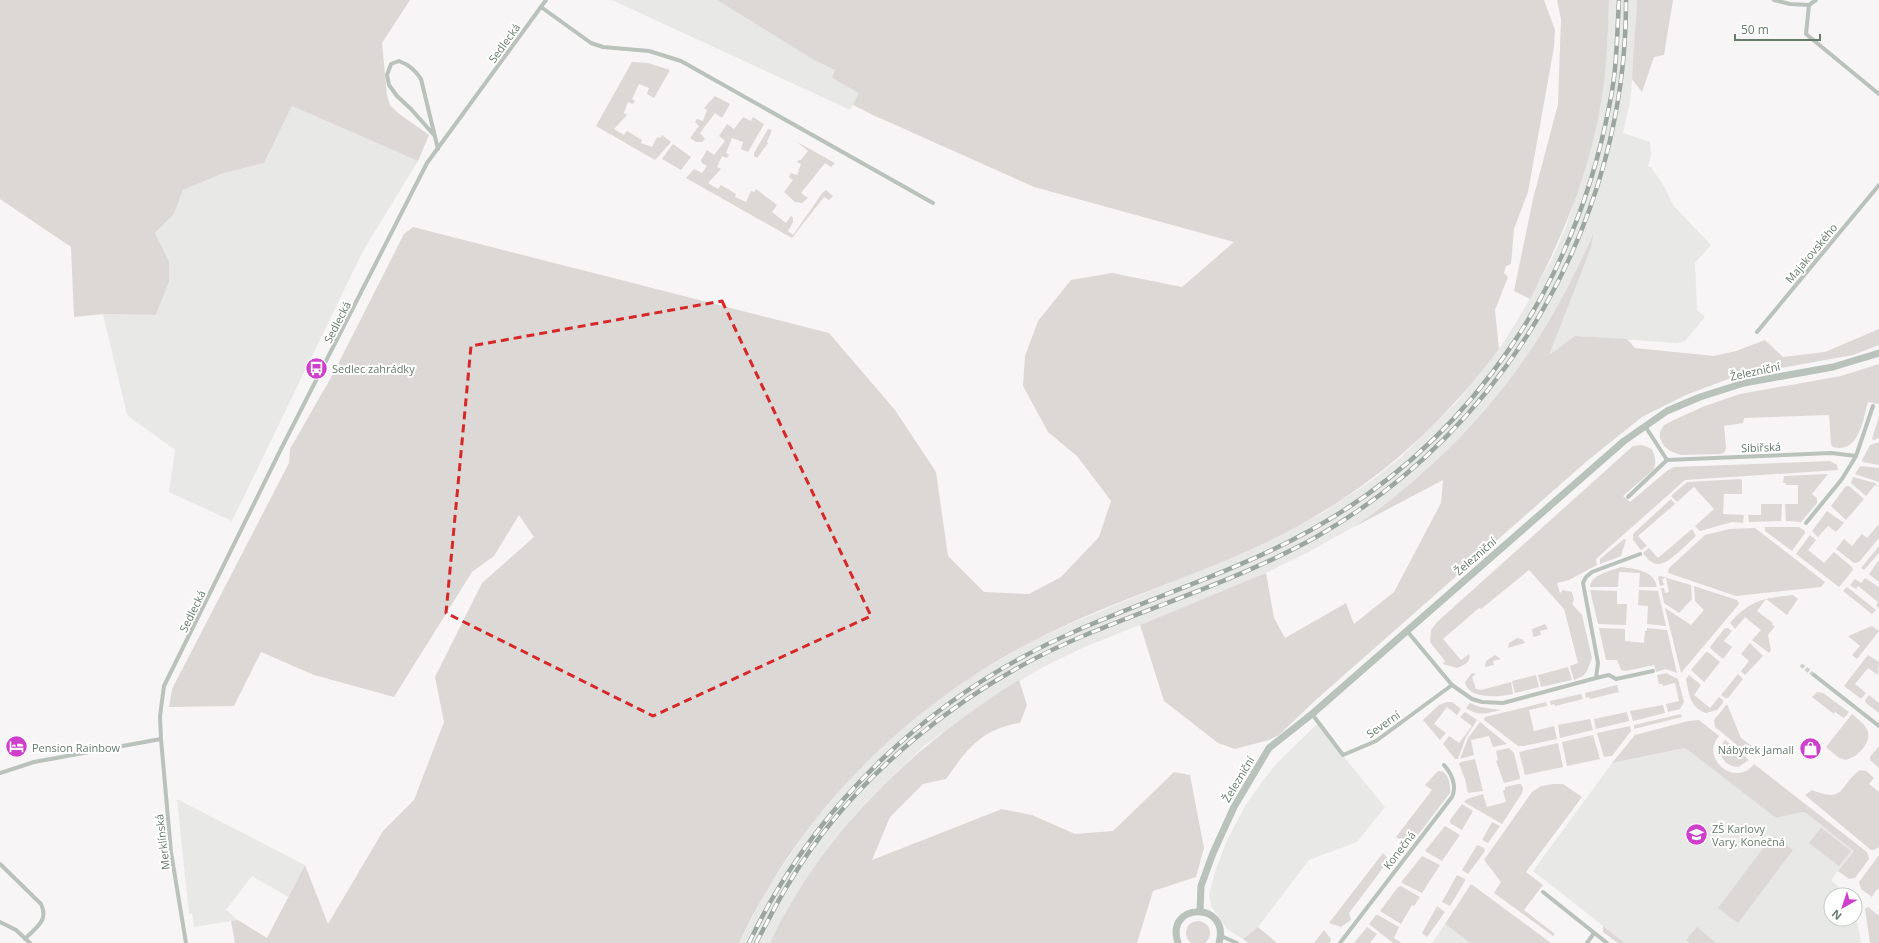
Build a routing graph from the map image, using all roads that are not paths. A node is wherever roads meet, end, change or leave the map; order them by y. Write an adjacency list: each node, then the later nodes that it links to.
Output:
1 (546, 0): 5 (street, Sedlecká)
2 (1774, 0): 4 (street)
3 (1816, 0): 4 (street)
4 (1808, 5): 6 (street)
5 (541, 7): 8 (street, Sedlecká); 10 (street)
6 (1879, 94)
7 (434, 135): 7 (street); 8 (street)
8 (438, 149): 27 (street, Sedlecká)
9 (1879, 185): 11 (street, Majakovského)
10 (933, 203)
11 (1757, 332)
12 (1879, 353): 14 (street, Železniční)
13 (1873, 406): 15 (street)
14 (1645, 426): 16 (street); 20 (street, Železniční)
15 (1856, 456): 16 (street, Sibiřská); 18 (street)
16 (1667, 460): 17 (street)
17 (1628, 497)
18 (1806, 523)
19 (1640, 554): 23 (street)
20 (1406, 630): 24 (street); 25 (street, Železniční)
21 (1653, 671): 23 (street)
22 (1814, 675): 26 (street)
23 (1596, 678): 24 (street)
24 (1452, 684): 25 (street, Severní)
25 (1312, 714): 32 (street, Železniční)
26 (1879, 726)
27 (160, 739): 29 (street); 38 (street, Merklínská)
28 (1444, 765): 41 (street, Konečná)
29 (0, 773)
30 (0, 864): 35 (street)
31 (1543, 892): 34 (street)
32 (1200, 911): 36 (street); 39 (street)
33 (0, 922): 35 (street)
34 (1594, 933): 42 (street); 43 (street)
35 (25, 939): 37 (street)
36 (1220, 940): 40 (street)
37 (30, 943)
38 (186, 943)
39 (1178, 943)
40 (1237, 943)
41 (1340, 943)
42 (1587, 943)
43 (1607, 943)

